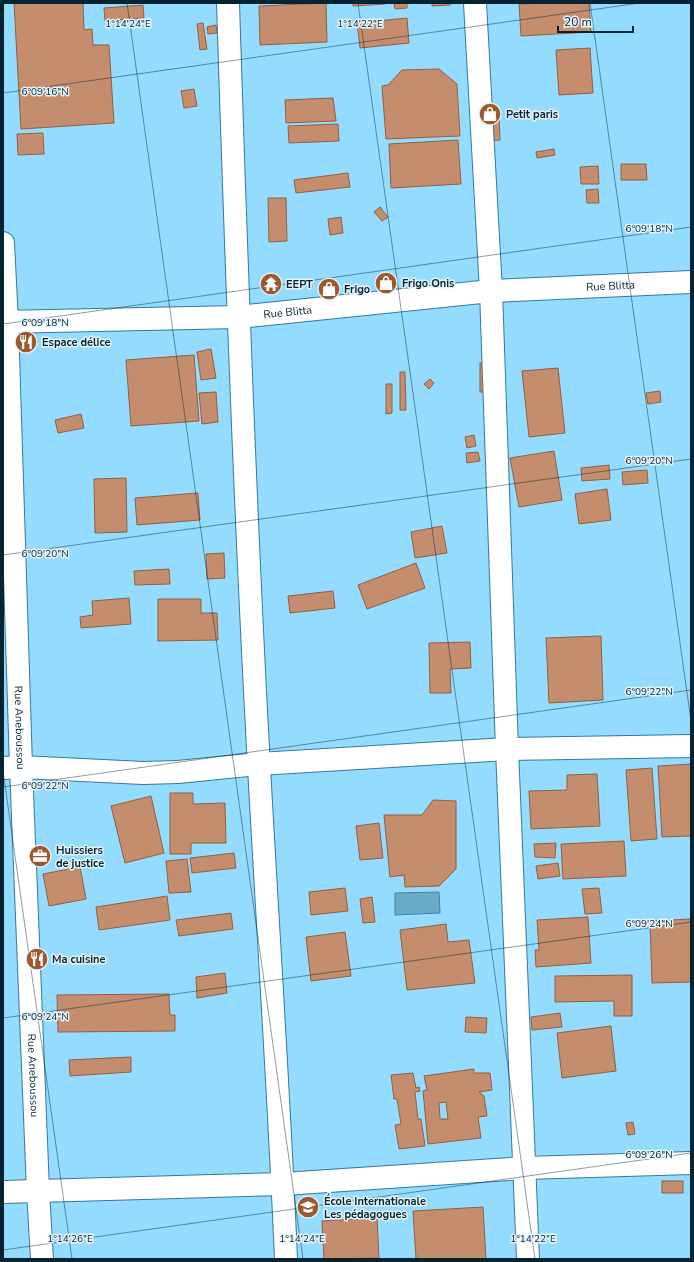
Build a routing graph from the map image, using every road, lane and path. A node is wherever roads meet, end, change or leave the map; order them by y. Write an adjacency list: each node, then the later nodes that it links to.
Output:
1 (228, 3): 6 (street)
2 (475, 3): 5 (street)
3 (3, 244): 7 (street, Rue Aneboussou)
4 (691, 282): 5 (street, Rue Blitta)
5 (491, 291): 6 (street, Rue Blitta); 9 (street)
6 (238, 317): 7 (street, Rue Blitta); 10 (street)
7 (5, 322): 11 (street, Rue Aneboussou)
8 (691, 746): 9 (street)
9 (507, 749): 10 (street); 13 (street)
10 (259, 764): 11 (street); 14 (street)
11 (12, 767): 15 (street, Rue Aneboussou)
12 (691, 1163): 13 (street)
13 (525, 1168): 14 (street); 19 (street)
14 (283, 1184): 15 (street); 18 (street)
15 (38, 1191): 16 (street); 17 (street, Rue Aneboussou)
16 (3, 1192)
17 (42, 1259)
18 (286, 1259)
19 (528, 1259)

